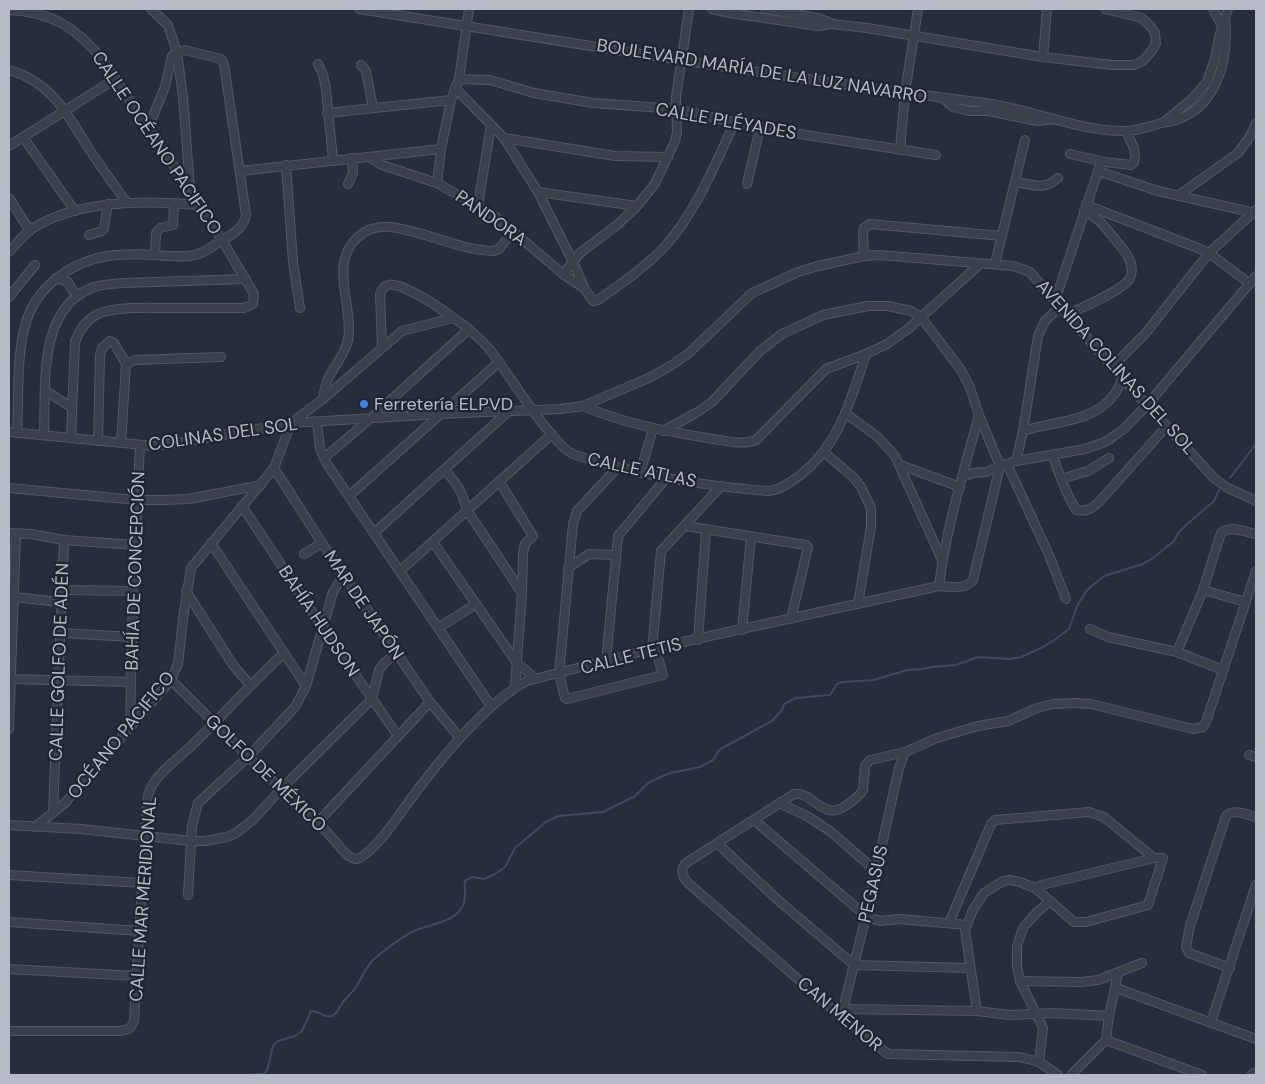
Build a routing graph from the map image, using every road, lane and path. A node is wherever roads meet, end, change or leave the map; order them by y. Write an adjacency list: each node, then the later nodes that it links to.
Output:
1 (151, 9): 17 (street)
2 (359, 9): 14 (street, BOULEVARD MARÍA DE LA LUZ NAVARRO)
3 (469, 9): 14 (street)
4 (689, 9): 19 (street)
5 (712, 9): 13 (street)
6 (765, 9): 13 (street)
7 (918, 9): 16 (street)
8 (1047, 9): 18 (street)
9 (1105, 9): 18 (street)
10 (1213, 9): 15 (street)
11 (1228, 9): 15 (street, BOULEVARD MARÍA DE LA LUZ NAVARRO)
12 (9, 10): 23 (street, CALLE OCÉANO PACIFICO)
13 (832, 24): 16 (street)
14 (467, 26): 19 (street, BOULEVARD MARÍA DE LA LUZ NAVARRO); 24 (street)
15 (1224, 26): 37 (street, BOULEVARD MARÍA DE LA LUZ NAVARRO)
16 (914, 36): 18 (street); 26 (street)
17 (177, 52): 35 (street); 52 (street); 59 (street)
18 (1043, 57)
19 (681, 60): 26 (street, BOULEVARD MARÍA DE LA LUZ NAVARRO); 29 (street)
20 (318, 64): 31 (street)
21 (361, 65): 28 (street)
22 (9, 70): 30 (street)
23 (115, 79): 30 (street); 35 (street, CALLE OCÉANO PACIFICO)
24 (458, 79): 25 (street); 29 (street, CALLE PLÉYADES)
25 (455, 88): 27 (street); 34 (street)
26 (905, 92): 37 (street, BOULEVARD MARÍA DE LA LUZ NAVARRO); 43 (street)
27 (451, 100): 28 (street); 42 (street)
28 (373, 108): 31 (street)
29 (676, 109): 32 (street, CALLE PLÉYADES); 47 (street)
30 (66, 110): 38 (street); 63 (street)
31 (327, 112): 49 (street)
32 (735, 122): 36 (street, CALLE PLÉYADES); 90 (street, PANDORA)
33 (1256, 123): 61 (street)
34 (491, 124): 39 (street); 67 (street)
35 (148, 128): 59 (street, CALLE OCÉANO PACIFICO)
36 (760, 128): 43 (street, CALLE PLÉYADES); 58 (street)
37 (1126, 131): 50 (street)
38 (23, 137): 41 (street); 70 (street)
39 (504, 138): 47 (street); 60 (street)
40 (1024, 140): 55 (street)
41 (9, 146)
42 (441, 149): 46 (street); 56 (street)
43 (900, 150): 45 (street, CALLE PLÉYADES)
44 (1070, 154): 50 (street)
45 (936, 155)
46 (369, 157): 48 (street); 56 (street, PANDORA)
47 (668, 157): 68 (street)
48 (352, 158): 49 (street); 57 (street)
49 (333, 160): 51 (street)
50 (1101, 162): 53 (street)
51 (286, 165): 52 (street); 94 (street)
52 (240, 170): 76 (street)
53 (1098, 171): 61 (street); 69 (street)
54 (1058, 178): 55 (street)
55 (1015, 182): 75 (street)
56 (437, 183): 67 (street, PANDORA)
57 (348, 184)
58 (747, 184)
59 (190, 190): 66 (street, CALLE OCÉANO PACIFICO)
60 (538, 192): 68 (street); 81 (street)
61 (1179, 195): 71 (street)
62 (9, 198): 72 (street)
63 (127, 203): 64 (street); 65 (street)
64 (174, 203): 66 (street); 79 (street)
65 (108, 204): 70 (street); 74 (street)
66 (198, 205): 76 (street, CALLE OCÉANO PACIFICO)
67 (478, 205): 73 (street, PANDORA)
68 (636, 206): 81 (street)
69 (1085, 208): 78 (street); 93 (street); 95 (street)
70 (74, 211): 72 (street)
71 (1255, 212): 78 (street)
72 (30, 231): 77 (street)
73 (513, 231): 85 (street, PANDORA); 107 (street)
74 (90, 235)
75 (1002, 236): 80 (street); 83 (street)
76 (222, 240): 79 (street); 88 (street, CALLE OCÉANO PACIFICO)
77 (9, 252)
78 (1209, 254): 89 (street); 104 (street)
79 (155, 255): 87 (street)
80 (864, 256): 82 (street, AVENIDA COLINAS DEL SOL); 109 (street, AVENIDA COLINAS DEL SOL)
81 (573, 262): 85 (street); 90 (street)
82 (980, 264): 83 (street, AVENIDA COLINAS DEL SOL); 96 (street)
83 (996, 264): 93 (street, AVENIDA COLINAS DEL SOL)
84 (35, 265): 92 (street)
85 (563, 274): 90 (street, PANDORA)
86 (1256, 276): 89 (street)
87 (56, 278): 91 (street); 123 (street)
88 (246, 279): 91 (street); 110 (street, CALLE OCÉANO PACIFICO)
89 (1249, 283): 108 (street)
90 (585, 289)
91 (80, 295): 106 (street)
92 (9, 297)
93 (1058, 304): 95 (street, AVENIDA COLINAS DEL SOL); 122 (street)
94 (300, 308)
95 (1067, 315): 104 (street, AVENIDA COLINAS DEL SOL)
96 (921, 317): 100 (street); 115 (street); 121 (street)
97 (453, 318): 98 (street, CALLE ATLAS); 99 (street); 99 (street, CALLE ATLAS)
98 (468, 329): 102 (street, CALLE ATLAS); 116 (street)
99 (382, 347): 107 (street)
100 (866, 354): 113 (street, CALLE ATLAS); 121 (street)
101 (221, 358): 103 (street)
102 (498, 362): 111 (street, CALLE ATLAS); 114 (street)
103 (126, 364): 127 (street); 128 (street)
104 (1112, 367): 105 (street, AVENIDA COLINAS DEL SOL)
105 (1123, 379): 108 (street, AVENIDA COLINAS DEL SOL); 122 (street)
106 (46, 391): 110 (street); 124 (street)
107 (323, 399): 118 (street)
108 (1147, 405): 119 (street, AVENIDA COLINAS DEL SOL); 131 (street)
109 (583, 406): 111 (street, AVENIDA COLINAS DEL SOL); 120 (street)
110 (71, 407): 126 (street)
111 (531, 409): 112 (street, AVENIDA COLINAS DEL SOL); 125 (street, CALLE ATLAS)
112 (509, 411): 114 (street, AVENIDA COLINAS DEL SOL); 139 (street)
113 (845, 413): 130 (street, CALLE ATLAS); 135 (street)
114 (440, 414): 116 (street, AVENIDA COLINAS DEL SOL); 149 (street)
115 (979, 415): 136 (street); 142 (street)
116 (371, 418): 117 (street, AVENIDA COLINAS DEL SOL); 132 (street)
117 (318, 422): 118 (street, COLINAS DEL SOL); 132 (street)
118 (291, 423): 129 (street, COLINAS DEL SOL); 138 (street, OCÉANO PACIFICO)
119 (1167, 426): 143 (street); 151 (street, AVENIDA COLINAS DEL SOL)
120 (653, 429): 121 (street); 140 (street)
121 (663, 430)
122 (1025, 430): 134 (street)
123 (13, 432): 124 (street, COLINAS DEL SOL)
124 (44, 434): 126 (street, COLINAS DEL SOL)
125 (552, 434): 137 (street, CALLE ATLAS); 144 (street)
126 (71, 437): 127 (street, COLINAS DEL SOL)
127 (98, 441): 128 (street, COLINAS DEL SOL)
128 (121, 443): 129 (street, COLINAS DEL SOL)
129 (140, 445): 150 (street, BAHÍA DE CONCEPCIÓN)
130 (824, 452): 146 (street, CALLE ATLAS); 185 (street)
131 (1053, 456): 134 (street); 143 (street)
132 (324, 458): 149 (street)
133 (1109, 458): 143 (street)
134 (1016, 461): 136 (street)
135 (900, 465): 147 (street); 167 (street)
136 (1003, 465): 142 (street); 172 (street, CALLE TETIS); 181 (street)
137 (618, 467): 140 (street, CALLE ATLAS); 168 (street)
138 (274, 468): 145 (street, OCÉANO PACIFICO); 163 (street, MAR DE JAPÓN)
139 (445, 470): 153 (street); 156 (street)
140 (640, 473): 141 (street, CALLE ATLAS)
141 (667, 477): 146 (street, CALLE ATLAS); 166 (street)
142 (962, 477): 147 (street)
143 (1061, 479)
144 (499, 481): 153 (street); 179 (street)
145 (261, 484): 150 (street); 152 (street, OCÉANO PACIFICO)
146 (721, 486): 154 (street)
147 (960, 487): 167 (street)
148 (9, 488): 150 (street)
149 (349, 496): 156 (street)
150 (137, 500): 164 (street, BAHÍA DE CONCEPCIÓN)
151 (1256, 501)
152 (242, 506): 162 (street, OCÉANO PACIFICO); 187 (street, BAHÍA HUDSON)
153 (466, 510): 161 (street); 179 (street)
154 (684, 526): 155 (street); 194 (street)
155 (706, 531): 159 (street); 193 (street)
156 (374, 533): 169 (street)
157 (12, 534): 160 (street); 180 (street)
158 (1256, 534): 175 (street)
159 (751, 537): 186 (street); 190 (street)
160 (64, 540): 164 (street); 174 (street, CALLE GOLFO DE ADÉN)
161 (433, 542): 169 (street); 184 (street)
162 (211, 543): 177 (street, OCÉANO PACIFICO); 196 (street)
163 (322, 543): 165 (street); 171 (street, MAR DE JAPÓN)
164 (136, 545): 176 (street, BAHÍA DE CONCEPCIÓN)
165 (304, 554)
166 (615, 555): 168 (street); 198 (street)
167 (942, 560): 172 (street)
168 (568, 568): 201 (street)
169 (400, 571): 188 (street)
170 (1256, 571): 173 (street)
171 (344, 575): 187 (street); 197 (street, MAR DE JAPÓN)
172 (939, 586): 185 (street, CALLE TETIS)
173 (1251, 586): 178 (street); 183 (street)
174 (63, 590): 176 (street); 182 (street, CALLE GOLFO DE ADÉN)
175 (1203, 590): 183 (street); 195 (street)
176 (133, 591): 192 (street, BAHÍA DE CONCEPCIÓN)
177 (186, 591): 204 (street, OCÉANO PACIFICO); 207 (street)
178 (1256, 593)
179 (522, 594): 199 (street)
180 (14, 597): 182 (street); 203 (street)
181 (1066, 599)
182 (62, 601): 191 (street, CALLE GOLFO DE ADÉN)
183 (1246, 602): 200 (street)
184 (476, 604): 188 (street); 199 (street)
185 (858, 604): 186 (street, CALLE TETIS)
186 (791, 618): 190 (street, CALLE TETIS)
187 (323, 628): 208 (street); 210 (street, BAHÍA HUDSON)
188 (438, 628): 212 (street)
189 (1090, 629): 195 (street)
190 (742, 630): 193 (street, CALLE TETIS)
191 (61, 633): 192 (street); 205 (street, CALLE GOLFO DE ADÉN)
192 (132, 637): 206 (street, BAHÍA DE CONCEPCIÓN)
193 (698, 640): 194 (street, CALLE TETIS)
194 (654, 648): 198 (street, CALLE TETIS); 201 (street)
195 (1177, 652): 200 (street)
196 (284, 653): 207 (street, CALLE MAR MERIDIONAL); 208 (street)
197 (398, 653): 210 (street); 211 (street, MAR DE JAPÓN)
198 (606, 661): 201 (street, CALLE TETIS)
199 (517, 663): 202 (street); 209 (street)
200 (1224, 670): 218 (street)
201 (558, 674): 202 (street, CALLE TETIS)
202 (535, 678): 209 (street, CALLE TETIS)
203 (10, 679): 205 (street); 215 (street)
204 (170, 680): 213 (street, GOLFO DE MÉXICO); 214 (street, OCÉANO PACIFICO)
205 (59, 681): 206 (street); 222 (street, CALLE GOLFO DE ADÉN)
206 (130, 682): 214 (street, BAHÍA DE CONCEPCIÓN)
207 (250, 685): 213 (street, CALLE MAR MERIDIONAL)
208 (306, 686): 219 (street)
209 (515, 686): 212 (street, CALLE TETIS)
210 (372, 699): 216 (street, BAHÍA HUDSON); 220 (street)
211 (430, 702): 216 (street); 217 (street, MAR DE JAPÓN)
212 (491, 706): 217 (street, CALLE TETIS)
213 (214, 722): 219 (street, GOLFO DE MÉXICO); 228 (street, CALLE MAR MERIDIONAL)
214 (130, 727): 222 (street, OCÉANO PACIFICO)
215 (9, 729)
216 (398, 736): 225 (street)
217 (460, 738): 231 (street, CALLE TETIS)
218 (905, 752): 221 (street); 233 (street, PEGASUS)
219 (249, 756): 220 (street, GOLFO DE MÉXICO); 229 (street)
220 (281, 789): 225 (street, GOLFO DE MÉXICO); 229 (street)
221 (779, 803): 224 (street); 233 (street)
222 (53, 813): 227 (street, OCÉANO PACIFICO)
223 (1256, 818): 248 (street)
224 (754, 820): 230 (street); 240 (street)
225 (318, 822): 231 (street, GOLFO DE MÉXICO)
226 (9, 825): 227 (street)
227 (35, 826): 228 (street)
228 (145, 836): 229 (street); 235 (street, CALLE MAR MERIDIONAL)
229 (191, 841): 238 (street)
230 (718, 844): 246 (street); 255 (street, CAN MENOR)
231 (363, 856)
232 (1154, 858): 237 (street); 239 (street); 242 (street)
233 (876, 871): 240 (street, PEGASUS)
234 (9, 875): 235 (street)
235 (142, 883): 244 (street, CALLE MAR MERIDIONAL)
236 (1256, 885): 248 (street)
237 (1035, 888): 239 (street); 243 (street)
238 (188, 895)
239 (1050, 901): 252 (street)
240 (866, 916): 242 (street); 246 (street, PEGASUS)
241 (9, 922): 244 (street)
242 (949, 923): 243 (street)
243 (967, 925): 247 (street)
244 (140, 931): 251 (street, CALLE MAR MERIDIONAL)
245 (1142, 963): 250 (street)
246 (854, 965): 247 (street); 255 (street, PEGASUS)
247 (970, 968): 254 (street)
248 (1230, 968): 258 (street)
249 (9, 969): 251 (street)
250 (1118, 973): 252 (street); 253 (street)
251 (136, 976): 259 (street, CALLE MAR MERIDIONAL)
252 (1020, 982): 256 (street)
253 (1116, 988): 257 (street); 258 (street)
254 (977, 1011): 255 (street); 256 (street)
255 (841, 1012): 262 (street, CAN MENOR)
256 (1036, 1014): 257 (street); 262 (street)
257 (1109, 1016): 261 (street)
258 (1211, 1022): 260 (street)
259 (9, 1031)
260 (1256, 1039)
261 (1106, 1040): 265 (street); 266 (street)
262 (1039, 1062): 264 (street, CAN MENOR)
263 (1256, 1072): 267 (street)
264 (1058, 1075)
265 (1071, 1075)
266 (1202, 1075)
267 (1251, 1075)

